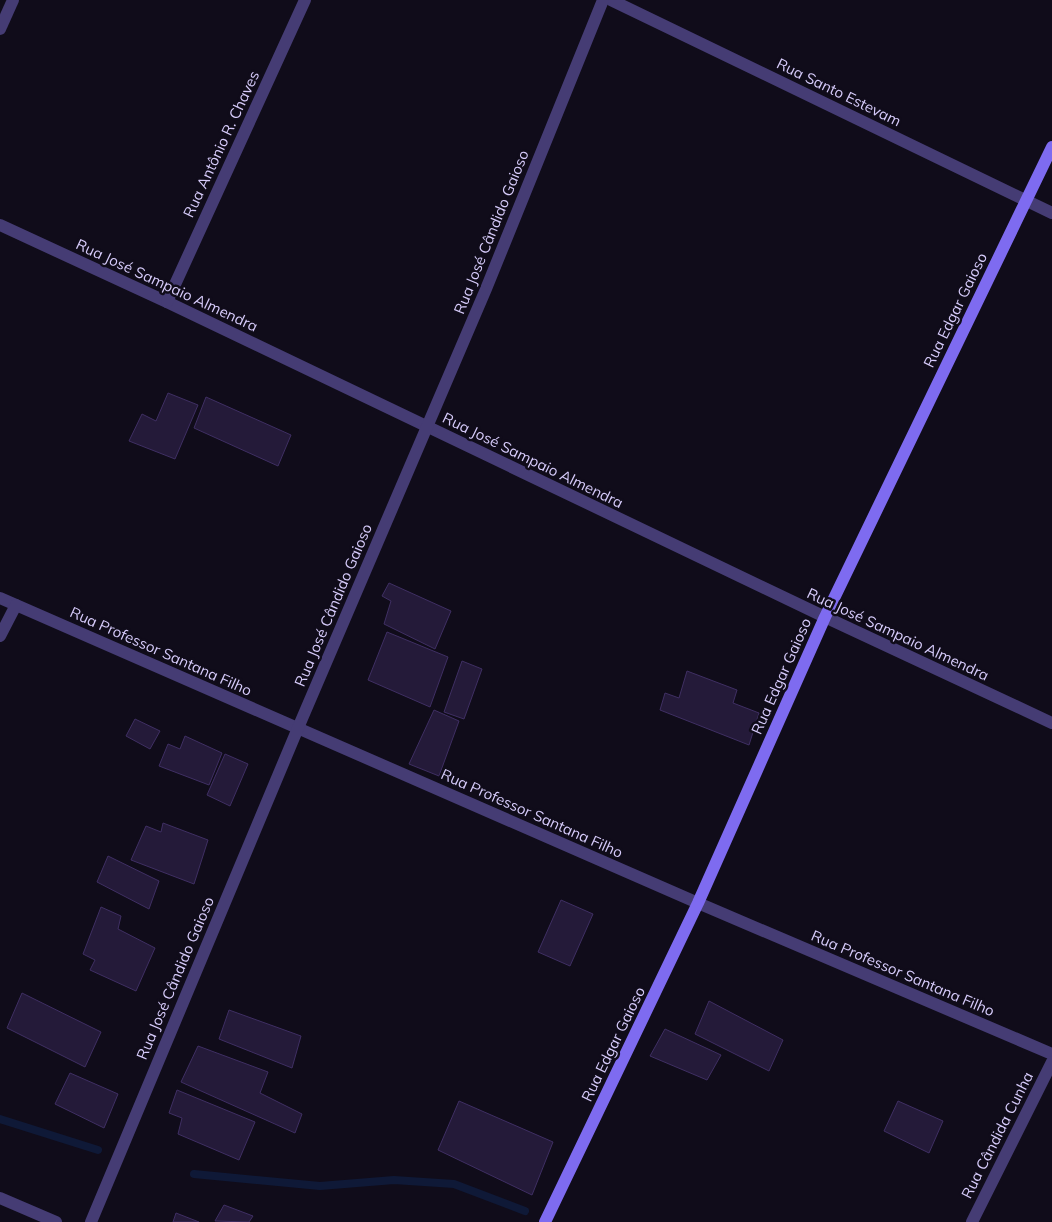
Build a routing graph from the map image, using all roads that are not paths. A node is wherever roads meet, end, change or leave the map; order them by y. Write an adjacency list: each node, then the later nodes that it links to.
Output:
1 (13, 0): 5 (street)
2 (305, 0): 10 (street, Rua Antônio R. Chaves)
3 (603, 0): 11 (street, Rua José Cândido Gaioso)
4 (611, 0): 7 (street, Rua Santo Estevam)
5 (0, 29)
6 (1052, 147): 7 (main road, Rua Edgar Gaioso)
7 (1026, 201): 8 (street, Rua Santo Estevam); 14 (main road, Rua Edgar Gaioso)
8 (1052, 213)
9 (0, 225): 10 (street, Rua José Sampaio Almendra)
10 (167, 302): 11 (street, Rua José Sampaio Almendra)
11 (427, 428): 14 (street, Rua José Sampaio Almendra); 17 (street, Rua José Cândido Gaioso)
12 (0, 598): 13 (street, Rua Professor Santana Filho)
13 (16, 605): 15 (street); 17 (street, Rua Professor Santana Filho)
14 (825, 618): 16 (street, Rua José Sampaio Almendra); 18 (main road, Rua Edgar Gaioso)
15 (0, 636)
16 (1052, 723)
17 (298, 728): 18 (street, Rua Professor Santana Filho); 23 (street, Rua José Cândido Gaioso)
18 (698, 903): 19 (street, Rua Professor Santana Filho); 24 (main road, Rua Edgar Gaioso)
19 (1052, 1054)
20 (1052, 1062): 25 (street, Rua Cândida Cunha)
21 (0, 1198): 22 (street)
22 (56, 1222)
23 (90, 1222)
24 (545, 1222)
25 (972, 1222)

